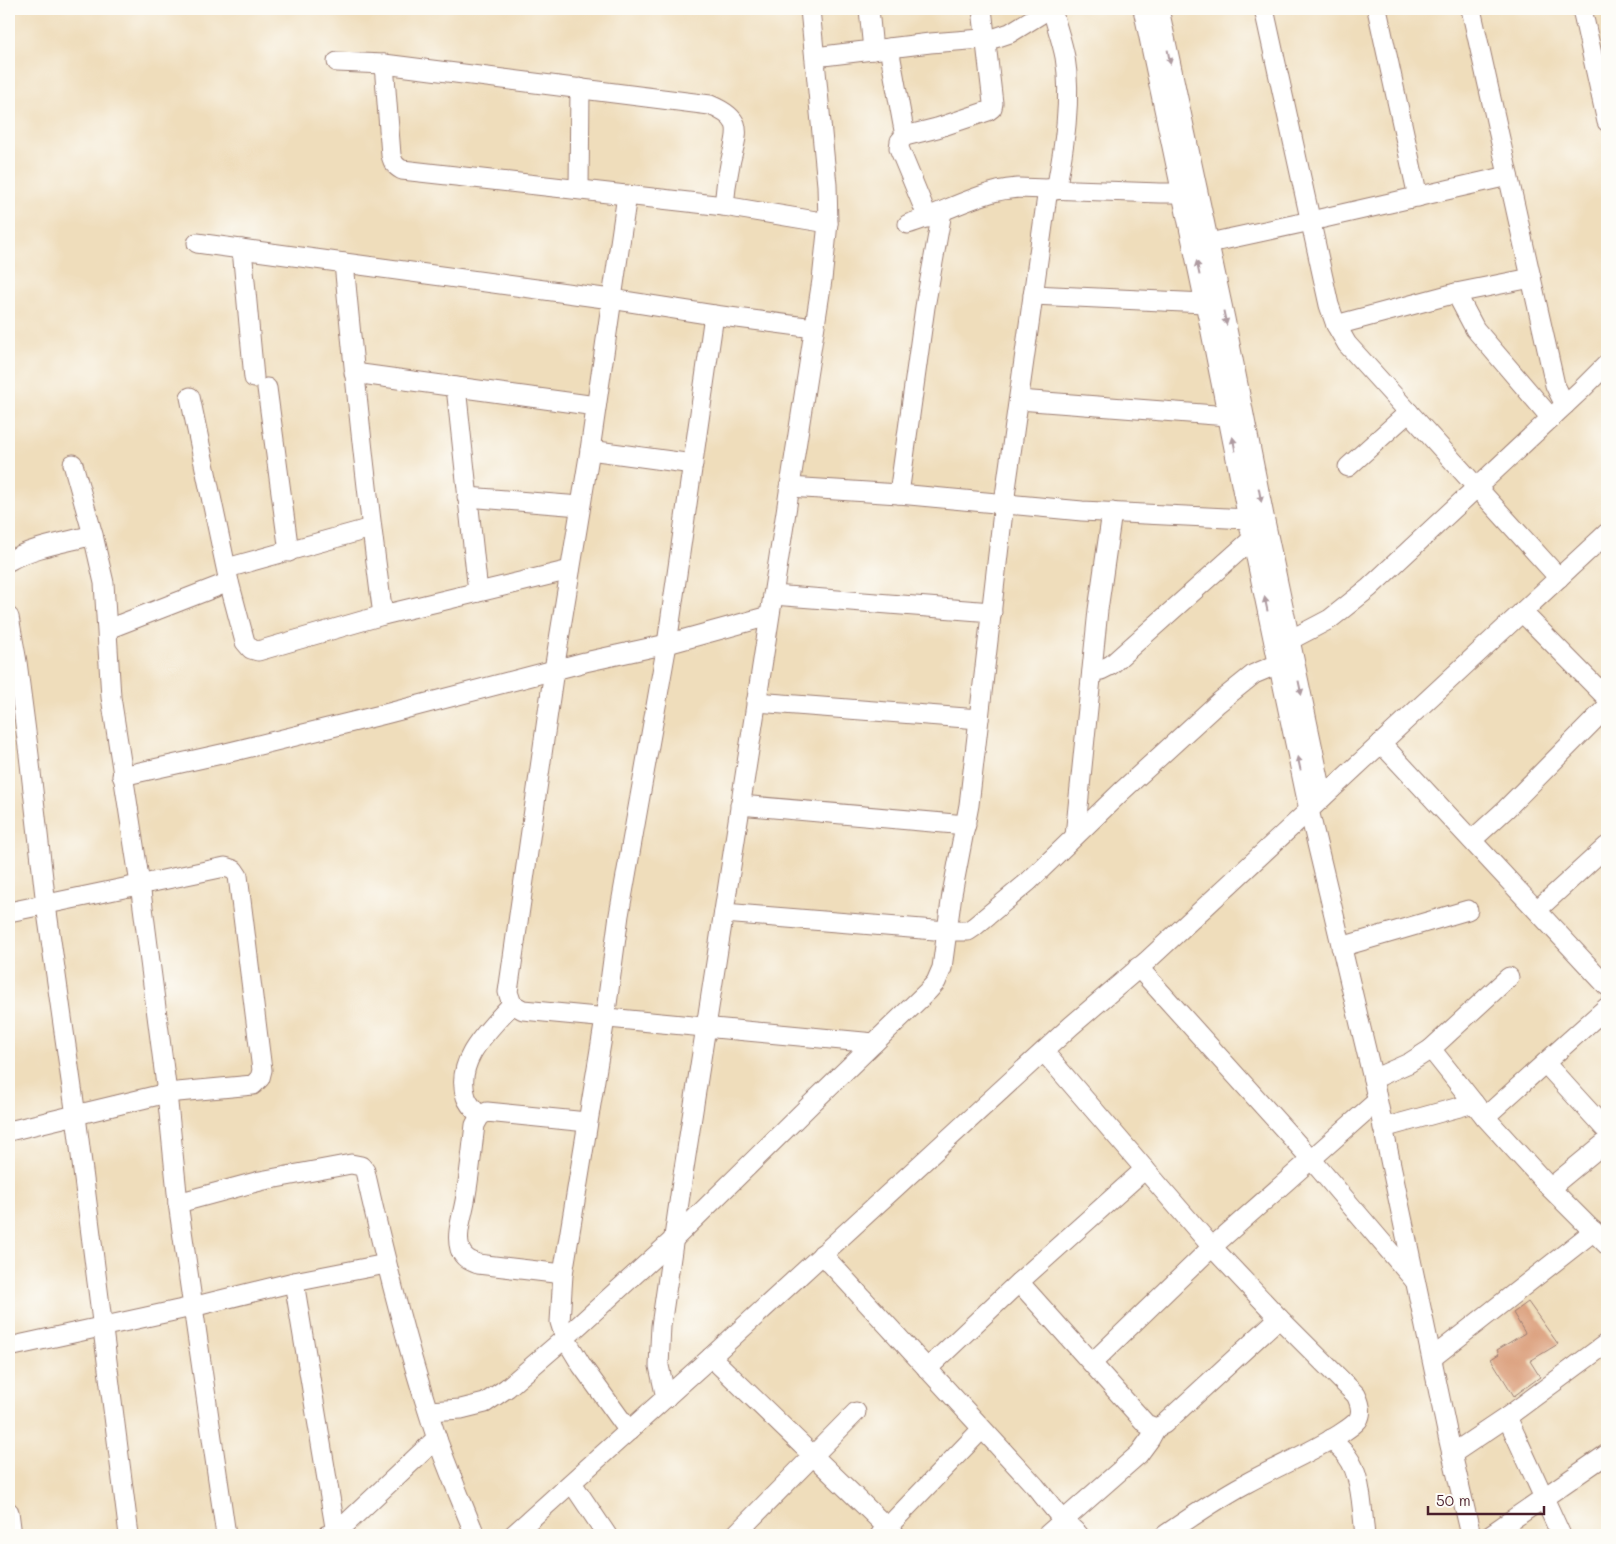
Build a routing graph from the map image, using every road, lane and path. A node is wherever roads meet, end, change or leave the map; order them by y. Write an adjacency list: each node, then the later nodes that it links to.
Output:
1 (810, 9): 13 (street)
2 (869, 9): 12 (street)
3 (982, 9): 11 (street)
4 (1050, 9): 11 (street); 22 (street)
5 (1143, 9): 23 (street)
6 (1159, 9): 23 (street, one-way to 23)
7 (1264, 9): 28 (street)
8 (1377, 9): 25 (street)
9 (1470, 9): 20 (street)
10 (1582, 9): 17 (street)
11 (986, 38): 12 (street); 19 (street)
12 (882, 49): 13 (street); 19 (street)
13 (815, 57): 29 (street)
14 (336, 62): 15 (street)
15 (384, 64): 16 (street); 21 (street)
16 (580, 88): 21 (street); 26 (street)
17 (1604, 92): 18 (street)
18 (1607, 122)
19 (905, 136): 27 (street)
20 (1508, 176): 25 (street); 35 (street)
21 (579, 189): 24 (street)
22 (1052, 190): 23 (street); 27 (street); 37 (street)
23 (1190, 192): 32 (street); 39 (street, one-way to 23)
24 (627, 195): 26 (street); 38 (street)
25 (1418, 197): 28 (street)
26 (724, 206): 29 (street)
27 (935, 215): 30 (street); 59 (street)
28 (1311, 221): 32 (street); 41 (street)
29 (828, 223): 42 (street)
30 (908, 224)
31 (197, 243): 33 (street)
32 (1209, 243): 82 (street, one-way to 82)
33 (242, 249): 34 (street); 69 (street)
34 (344, 263): 38 (street); 44 (street)
35 (1530, 278): 36 (street); 48 (street)
36 (1456, 293): 41 (street); 52 (street)
37 (1033, 296): 39 (street); 47 (street)
38 (611, 299): 40 (street); 49 (street)
39 (1205, 302): 51 (street)
40 (714, 315): 42 (street); 55 (street)
41 (1336, 325): 50 (street)
42 (814, 328): 57 (street)
43 (1607, 364): 48 (street)
44 (354, 373): 45 (street); 65 (street)
45 (456, 387): 49 (street); 60 (street)
46 (190, 397): 72 (street)
47 (1019, 400): 51 (street); 61 (street)
48 (1565, 405): 52 (street)
49 (596, 406): 53 (street)
50 (1408, 412): 56 (street); 58 (street)
51 (1228, 416): 64 (street, one-way to 51)
52 (1551, 418): 58 (street)
53 (590, 450): 55 (street); 62 (street)
54 (73, 464): 67 (street)
55 (693, 464): 83 (street)
56 (1348, 467)
57 (789, 487): 59 (street); 75 (street)
58 (1476, 487): 73 (street); 82 (street)
59 (899, 494): 61 (street)
60 (467, 496): 62 (street); 74 (street)
61 (1004, 503): 63 (street); 76 (street)
62 (580, 506): 71 (street)
63 (1112, 512): 64 (street); 87 (street)
64 (1248, 519): 68 (street)
65 (371, 528): 69 (street); 78 (street)
66 (1607, 533): 73 (street)
67 (93, 536): 70 (street); 81 (street)
68 (1252, 539): 85 (street, one-way to 68); 87 (street)
69 (289, 552): 72 (street)
70 (9, 561)
71 (570, 570): 74 (street); 86 (street)
72 (228, 575): 78 (street); 81 (street)
73 (1559, 578): 77 (street)
74 (478, 592): 78 (street)
75 (773, 595): 76 (street); 79 (street)
76 (992, 612): 91 (street)
77 (1522, 612): 88 (street); 92 (street)
78 (383, 616)
79 (769, 616): 83 (street); 89 (street)
80 (9, 617): 84 (street)
81 (108, 629): 93 (street)
82 (1290, 640): 85 (street)
83 (666, 644): 86 (street); 114 (street)
84 (13, 662): 102 (street)
85 (1286, 662): 94 (street, one-way to 94); 96 (street, one-way to 85); 98 (street)
86 (554, 670): 93 (street); 112 (street)
87 (1092, 671): 98 (street)
88 (1607, 698)
89 (756, 702): 91 (street); 95 (street)
90 (1607, 706): 99 (street)
91 (979, 718): 97 (street)
92 (1381, 743): 94 (street); 99 (street)
93 (122, 776): 101 (street)
94 (1323, 797): 96 (street)
95 (740, 805): 97 (street); 106 (street)
96 (1309, 810): 108 (street); 109 (street)
97 (966, 825): 107 (street)
98 (1075, 836): 107 (street)
99 (1472, 840): 104 (street)
100 (1607, 846): 104 (street)
101 (140, 884): 102 (street); 121 (street); 121 (street)
102 (46, 905): 105 (street); 124 (street)
103 (1468, 910): 108 (street)
104 (1537, 910): 111 (street)
105 (9, 912)
106 (724, 913): 107 (street); 115 (street)
107 (947, 931): 116 (street)
108 (1341, 947): 120 (street)
109 (1138, 967): 118 (street); 131 (street)
110 (1509, 977): 117 (street)
111 (1607, 986)
112 (512, 1004): 114 (street); 125 (street)
113 (1607, 1007): 119 (street)
114 (605, 1019): 115 (street); 126 (street)
115 (707, 1027): 116 (street); 136 (street)
116 (874, 1043): 136 (street)
117 (1431, 1049): 120 (street); 123 (street)
118 (1044, 1052): 132 (street); 139 (street)
119 (1545, 1063): 123 (street); 129 (street)
120 (1373, 1079): 122 (street)
121 (167, 1093): 124 (street); 134 (street)
122 (1377, 1101): 127 (street); 131 (street)
123 (1480, 1110): 127 (street); 133 (street)
124 (76, 1116): 128 (street); 147 (street)
125 (480, 1116): 126 (street); 141 (street)
126 (587, 1122): 141 (street)
127 (1383, 1128): 144 (street)
128 (9, 1131)
129 (1607, 1131)
130 (1607, 1141): 133 (street)
131 (1311, 1159): 138 (street); 144 (street)
132 (1144, 1169): 138 (street); 143 (street)
133 (1550, 1188): 135 (street)
134 (178, 1203): 140 (street); 145 (street)
135 (1594, 1231): 137 (street); 152 (street)
136 (675, 1238): 148 (street); 155 (street)
137 (1607, 1245)
138 (1212, 1247): 146 (street); 153 (street)
139 (822, 1254): 151 (street); 154 (street)
140 (386, 1264): 142 (street); 156 (street)
141 (563, 1274): 148 (street)
142 (294, 1282): 145 (street); 175 (street)
143 (1019, 1282): 153 (street); 154 (street)
144 (1416, 1282): 152 (street)
145 (192, 1307): 147 (street); 174 (street)
146 (1279, 1318): 159 (street); 163 (street)
147 (102, 1327): 150 (street); 173 (street)
148 (565, 1338): 156 (street); 161 (street)
149 (1607, 1343): 158 (street)
150 (9, 1346)
151 (711, 1357): 155 (street); 166 (street)
152 (1432, 1358): 164 (street)
153 (1092, 1363): 159 (street)
154 (927, 1369): 160 (street)
155 (666, 1398): 161 (street)
156 (428, 1412): 162 (street)
157 (856, 1412): 166 (street)
158 (1507, 1417): 164 (street); 168 (street)
159 (1156, 1428): 170 (street)
160 (982, 1429): 170 (street); 171 (street)
161 (630, 1431): 167 (street)
162 (437, 1438): 175 (street); 176 (street)
163 (1331, 1440): 182 (street); 183 (street)
164 (1452, 1454): 184 (street)
165 (1607, 1454): 168 (street)
166 (813, 1456): 171 (street); 179 (street)
167 (572, 1483): 177 (street); 178 (street)
168 (1544, 1499): 185 (street); 186 (street)
169 (9, 1512): 172 (street)
170 (1062, 1520): 180 (street); 181 (street)
171 (887, 1533)
172 (12, 1535)
173 (129, 1535)
174 (226, 1535)
175 (332, 1535)
176 (475, 1535)
177 (513, 1535)
178 (607, 1535)
179 (735, 1535)
180 (1047, 1535)
181 (1079, 1535)
182 (1164, 1535)
183 (1366, 1535)
184 (1471, 1535)
185 (1490, 1535)
186 (1561, 1535)

